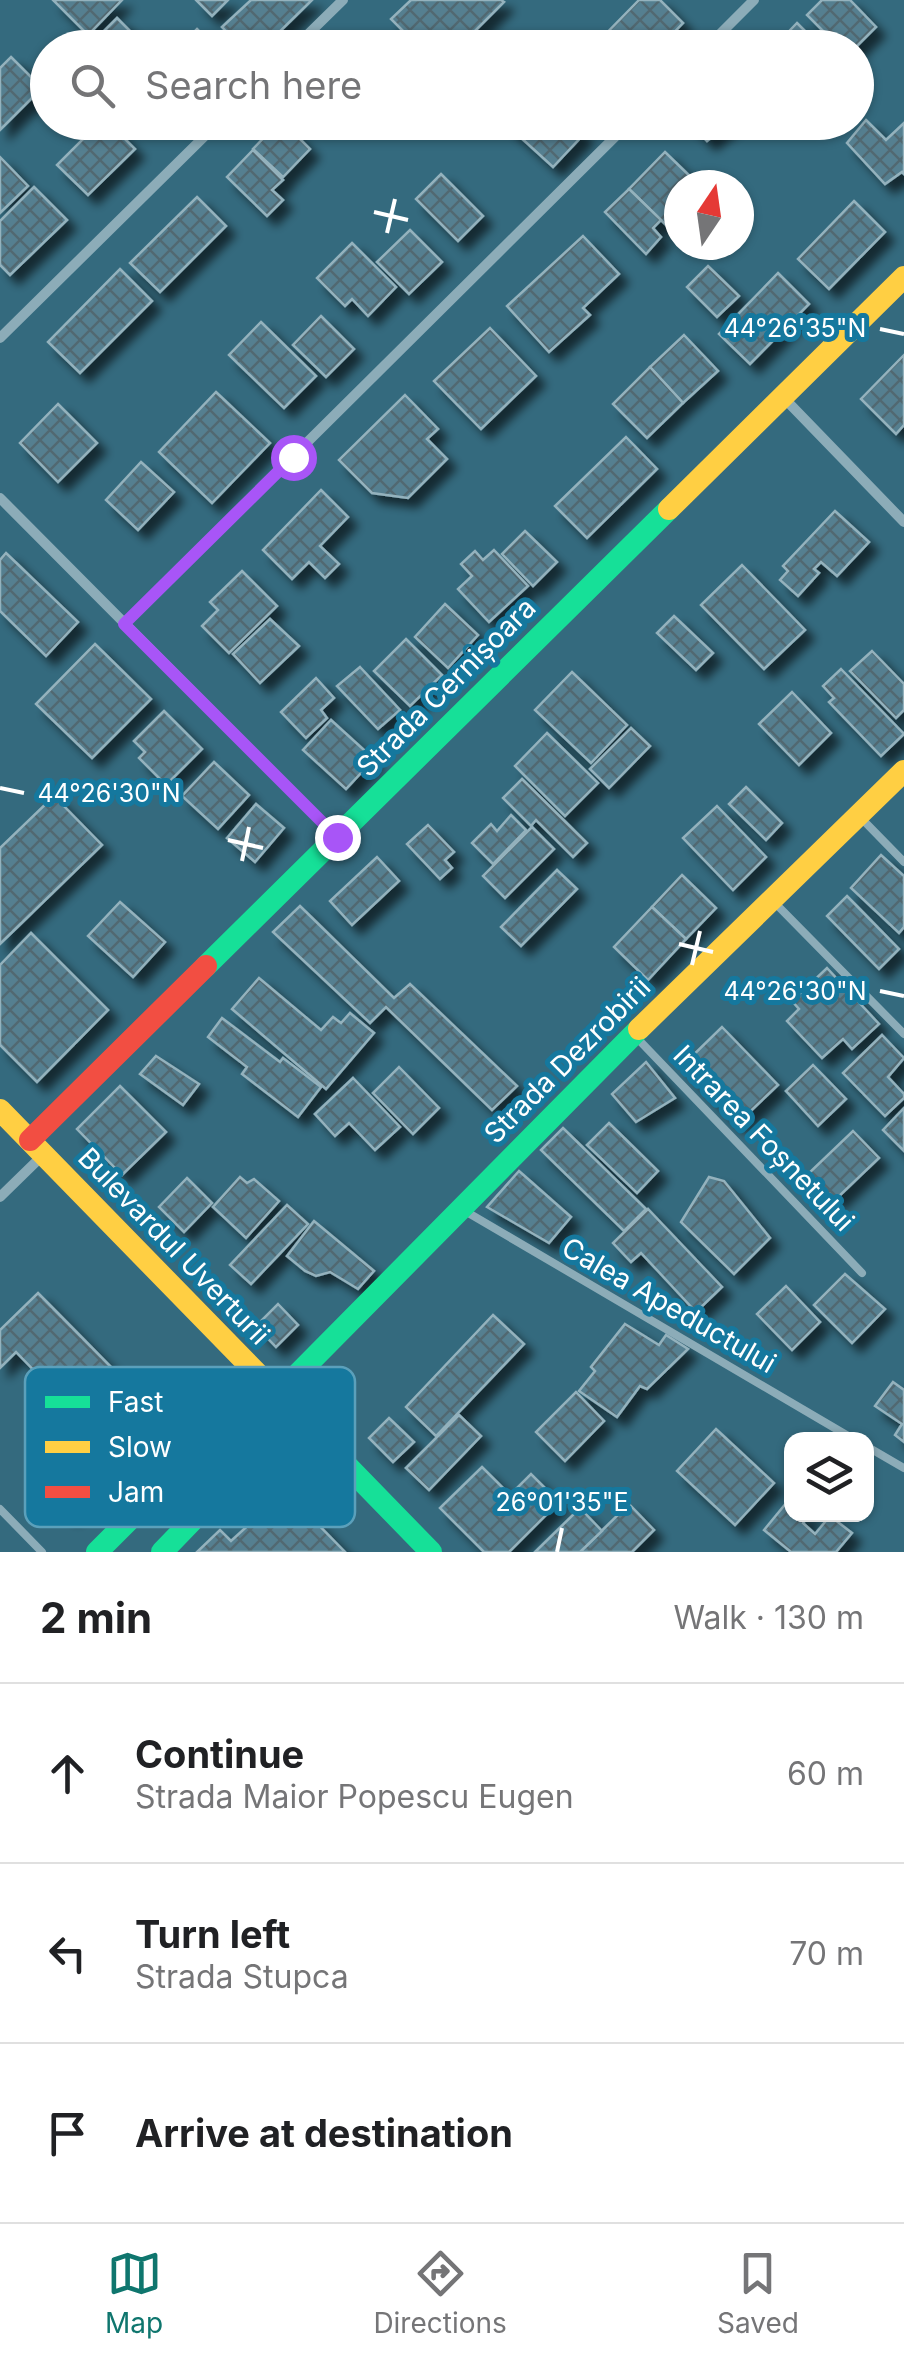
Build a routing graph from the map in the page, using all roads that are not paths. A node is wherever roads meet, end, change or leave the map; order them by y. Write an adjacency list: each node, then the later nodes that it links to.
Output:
1 (342, 0): 3 (street)
2 (754, 0): 4 (street)
3 (312, 30)
4 (724, 30)
5 (200, 140): 8 (street)
6 (612, 140): 12 (street)
7 (904, 277): 9 (street, Strada Cernișoara)
8 (0, 338)
9 (782, 396): 11 (street); 15 (street, Strada Cernișoara)
10 (0, 498): 12 (street)
11 (904, 522)
12 (124, 624): 15 (street)
13 (904, 771): 14 (street, Strada Dezrobirii)
14 (859, 816): 16 (lane); 17 (street, Strada Dezrobirii)
15 (337, 837): 21 (street, Strada Cernișoara)
16 (904, 862)
17 (772, 900): 18 (street, Strada Dezrobirii); 19 (lane)
18 (634, 1034): 23 (street, Strada Dezrobirii); 24 (lane, Intrarea Foșnetului)
19 (904, 1034)
20 (0, 1110): 21 (street, Bulevardul Uverturii)
21 (37, 1147): 22 (street, Strada Cernișoara); 25 (street, Bulevardul Uverturii)
22 (0, 1197)
23 (461, 1209): 26 (street, Strada Dezrobirii); 27 (lane, Calea Apeductului)
24 (862, 1274)
25 (250, 1367)
26 (305, 1367)
27 (841, 1432)
28 (874, 1451): 29 (lane)
29 (904, 1468)
30 (355, 1475): 37 (street, Bulevardul Uverturii)
31 (0, 1509): 34 (lane)
32 (122, 1527): 35 (street, Strada Dezrobirii)
33 (186, 1527): 36 (street)
34 (42, 1552)
35 (97, 1552)
36 (162, 1552)
37 (431, 1552)

